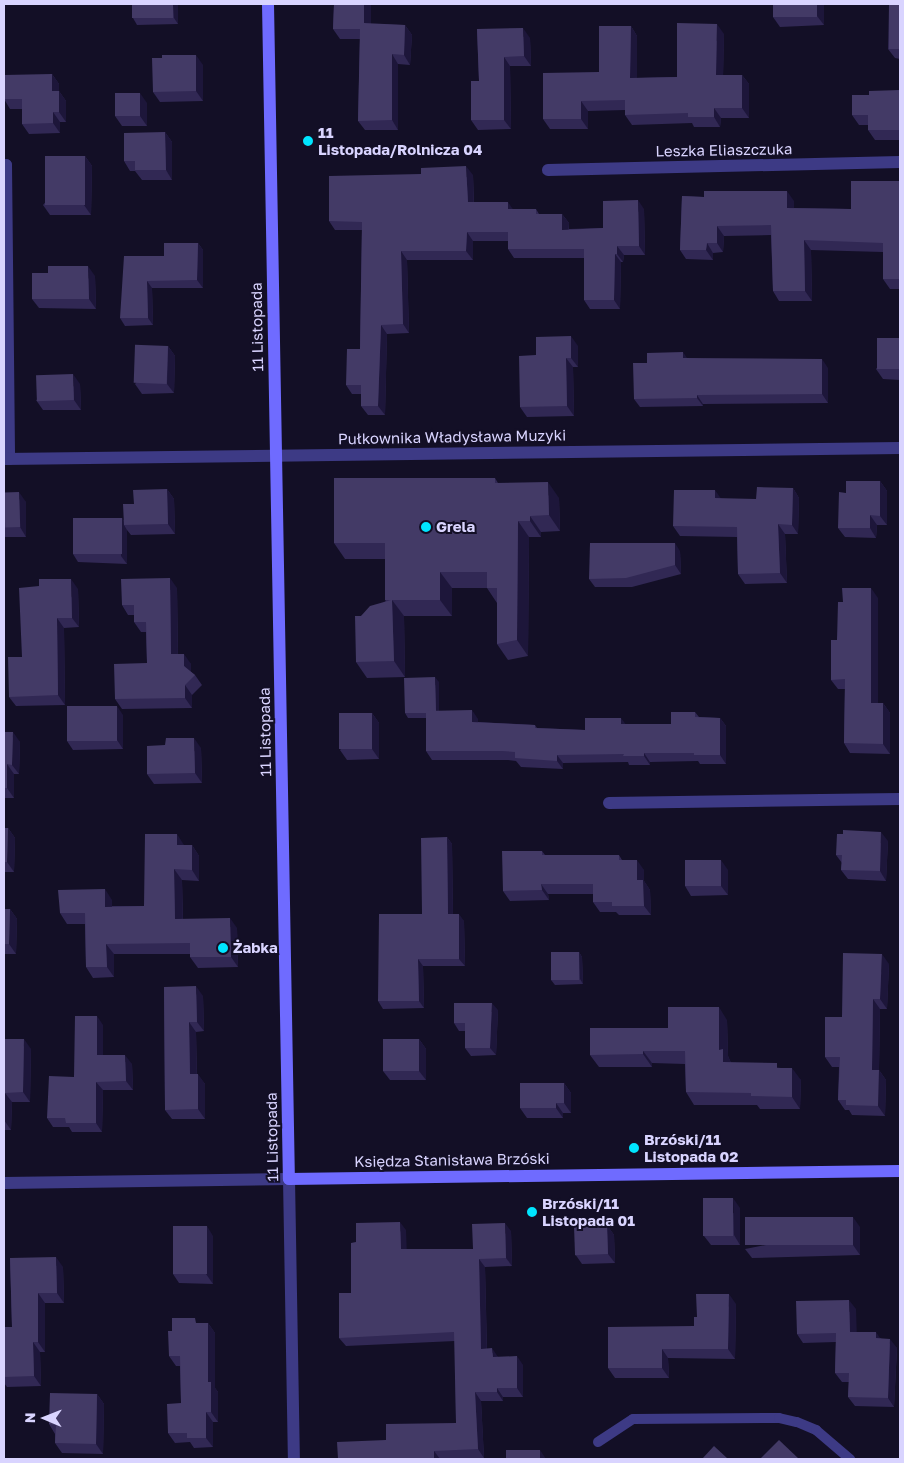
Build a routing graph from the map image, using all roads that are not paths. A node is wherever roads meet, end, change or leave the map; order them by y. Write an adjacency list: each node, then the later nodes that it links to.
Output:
1 (268, 4): 6 (main road, 11 Listopada)
2 (900, 162): 4 (street, Leszka Eliaszczuka)
3 (4, 165): 7 (street)
4 (548, 170)
5 (900, 448): 6 (street, Pułkownika Władysława Muzyki)
6 (276, 456): 7 (street, Pułkownika Władysława Muzyki); 11 (main road, 11 Listopada)
7 (6, 459)
8 (900, 799): 9 (street)
9 (609, 803)
10 (900, 1171): 11 (main road, Księdza Stanisława Brzóski)
11 (290, 1179): 12 (street, Księdza Stanisława Brzóski); 14 (street, 11 Listopada)
12 (4, 1183)
13 (598, 1442): 15 (lane)
14 (294, 1459)
15 (850, 1459)

